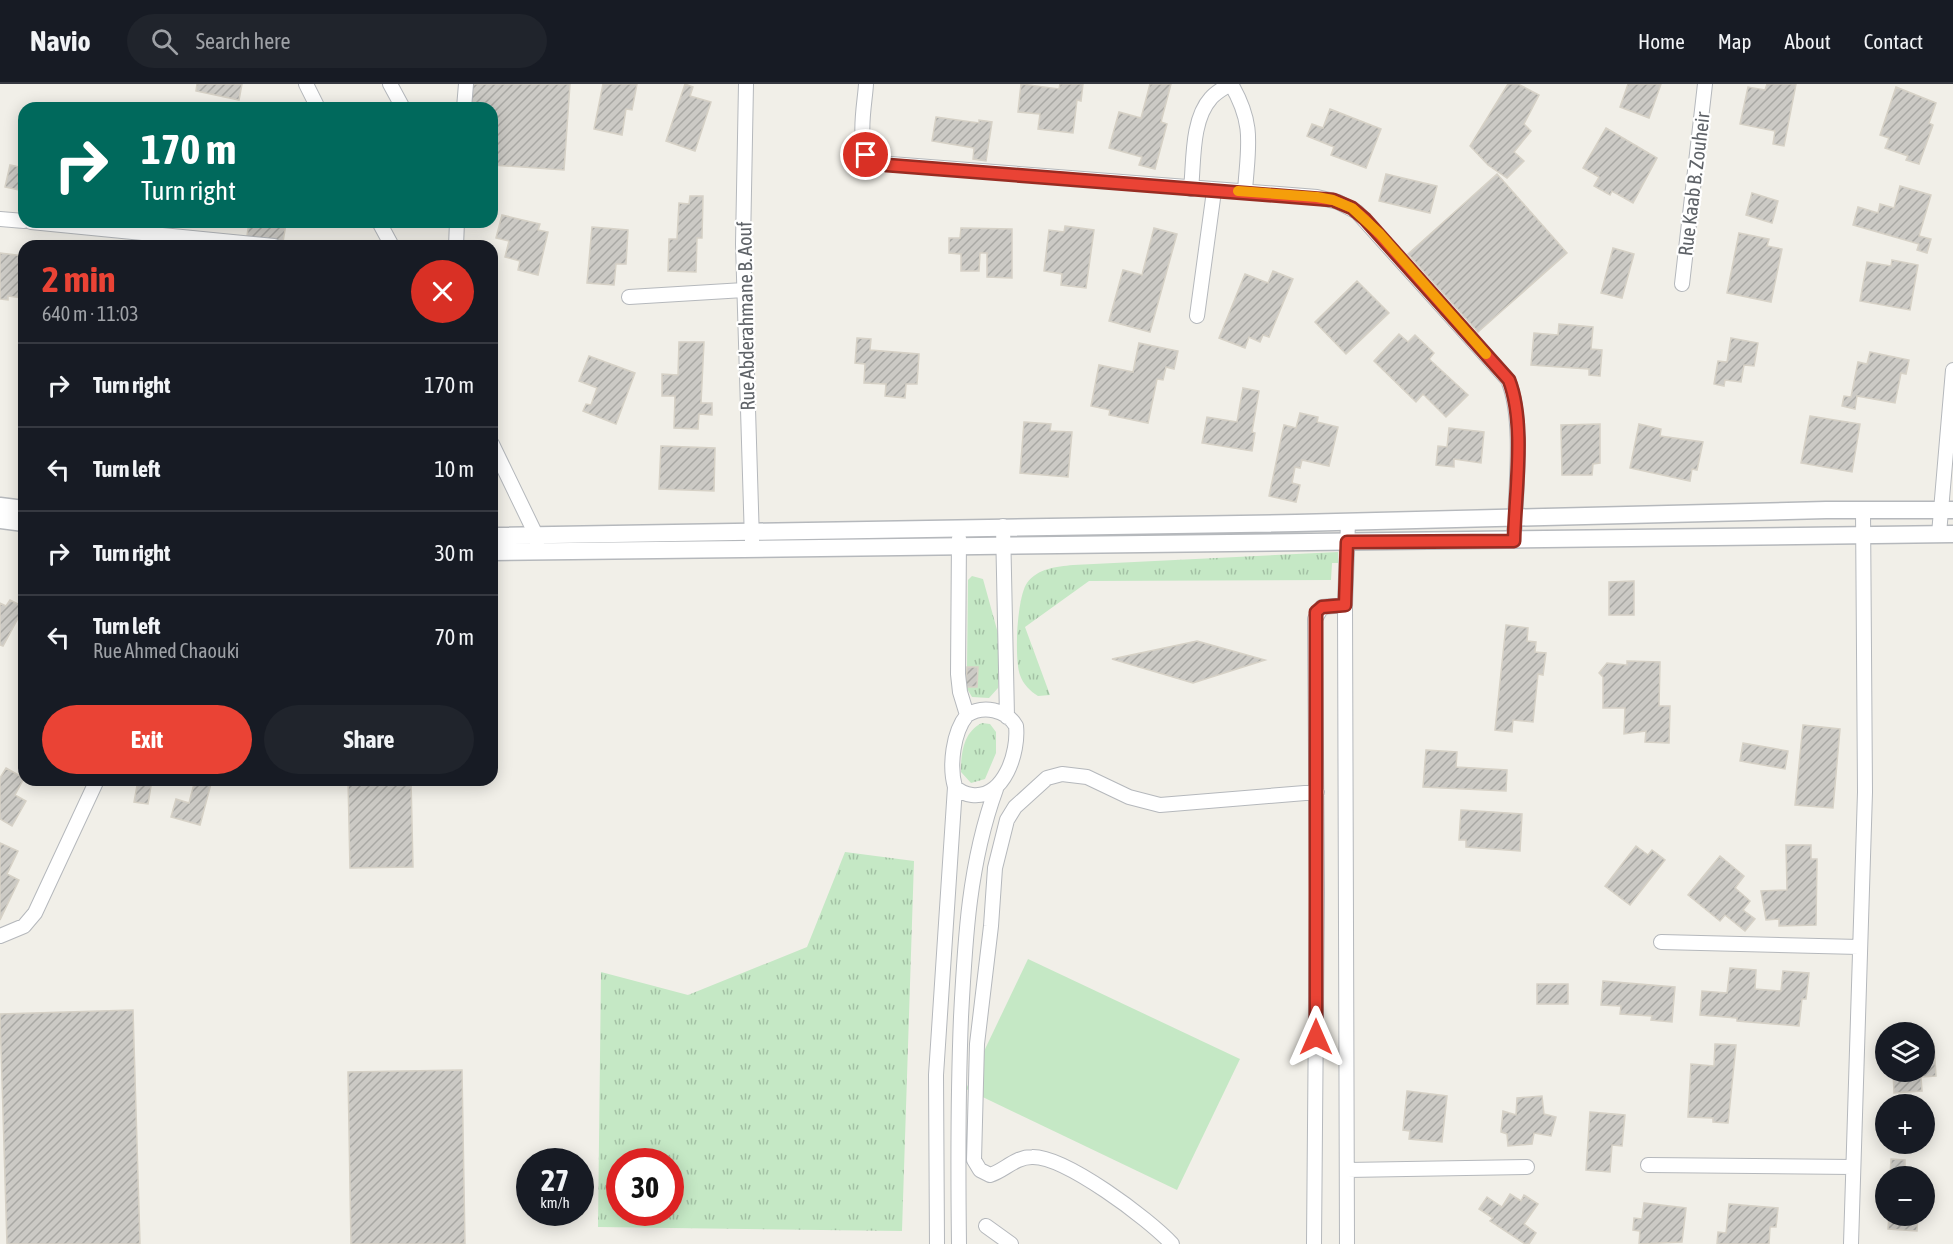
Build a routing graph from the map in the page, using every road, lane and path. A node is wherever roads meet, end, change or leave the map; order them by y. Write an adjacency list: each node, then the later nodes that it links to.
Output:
1 (306, 84): 8 (street)
2 (390, 84): 9 (street)
3 (466, 84): 10 (street)
4 (746, 84): 19 (street, Rue Abderahmane B. Aouf)
5 (866, 84): 11 (street)
6 (1705, 84): 18 (street, Rue Kaab B. Zouheir)
7 (1224, 86): 11 (street); 13 (street)
8 (315, 102)
9 (400, 102)
10 (464, 102)
11 (1191, 189): 12 (street)
12 (1214, 191): 13 (street); 21 (street)
13 (1245, 191): 28 (street)
14 (0, 219): 15 (street)
15 (18, 220)
16 (92, 228): 17 (street)
17 (213, 240)
18 (1682, 284)
19 (744, 290): 20 (street); 34 (street, Rue Abderahmane B. Aouf)
20 (629, 297)
21 (1197, 316)
22 (1953, 370): 27 (street)
23 (498, 456): 37 (street)
24 (0, 506): 25 (street)
25 (18, 508)
26 (1863, 510): 27 (street); 28 (street); 35 (street)
27 (1947, 510): 36 (street)
28 (1514, 517): 31 (street); 39 (street)
29 (0, 520): 30 (street)
30 (18, 522)
31 (1347, 522): 32 (street); 40 (street)
32 (1003, 526): 33 (street); 41 (street)
33 (959, 527): 34 (street); 42 (street)
34 (752, 530): 37 (street); 43 (street, Rue Abderahmane B. Aouf)
35 (1863, 534): 36 (street); 39 (street); 55 (street)
36 (1946, 534)
37 (536, 535): 38 (street); 45 (street)
38 (498, 536)
39 (1514, 541): 40 (street)
40 (1347, 542): 41 (street); 46 (street)
41 (1004, 545): 42 (street); 48 (street)
42 (959, 546): 43 (street); 47 (street)
43 (752, 548): 45 (street)
44 (498, 552): 45 (street)
45 (539, 553)
46 (1345, 605): 52 (street); 59 (street)
47 (967, 715): 48 (street); 50 (street)
48 (1007, 717): 51 (street)
49 (94, 786): 53 (street)
50 (955, 788): 51 (street); 61 (street)
51 (996, 789): 62 (street)
52 (1317, 792): 64 (street); 65 (street)
53 (0, 936)
54 (1661, 942): 55 (street)
55 (1859, 947): 58 (street)
56 (1648, 1165): 58 (street)
57 (1527, 1167): 59 (street)
58 (1853, 1167): 67 (street)
59 (1347, 1170): 66 (street)
60 (986, 1226): 63 (street)
61 (937, 1244)
62 (958, 1244)
63 (1011, 1244)
64 (1172, 1244)
65 (1314, 1244)
66 (1347, 1244)
67 (1851, 1244)

